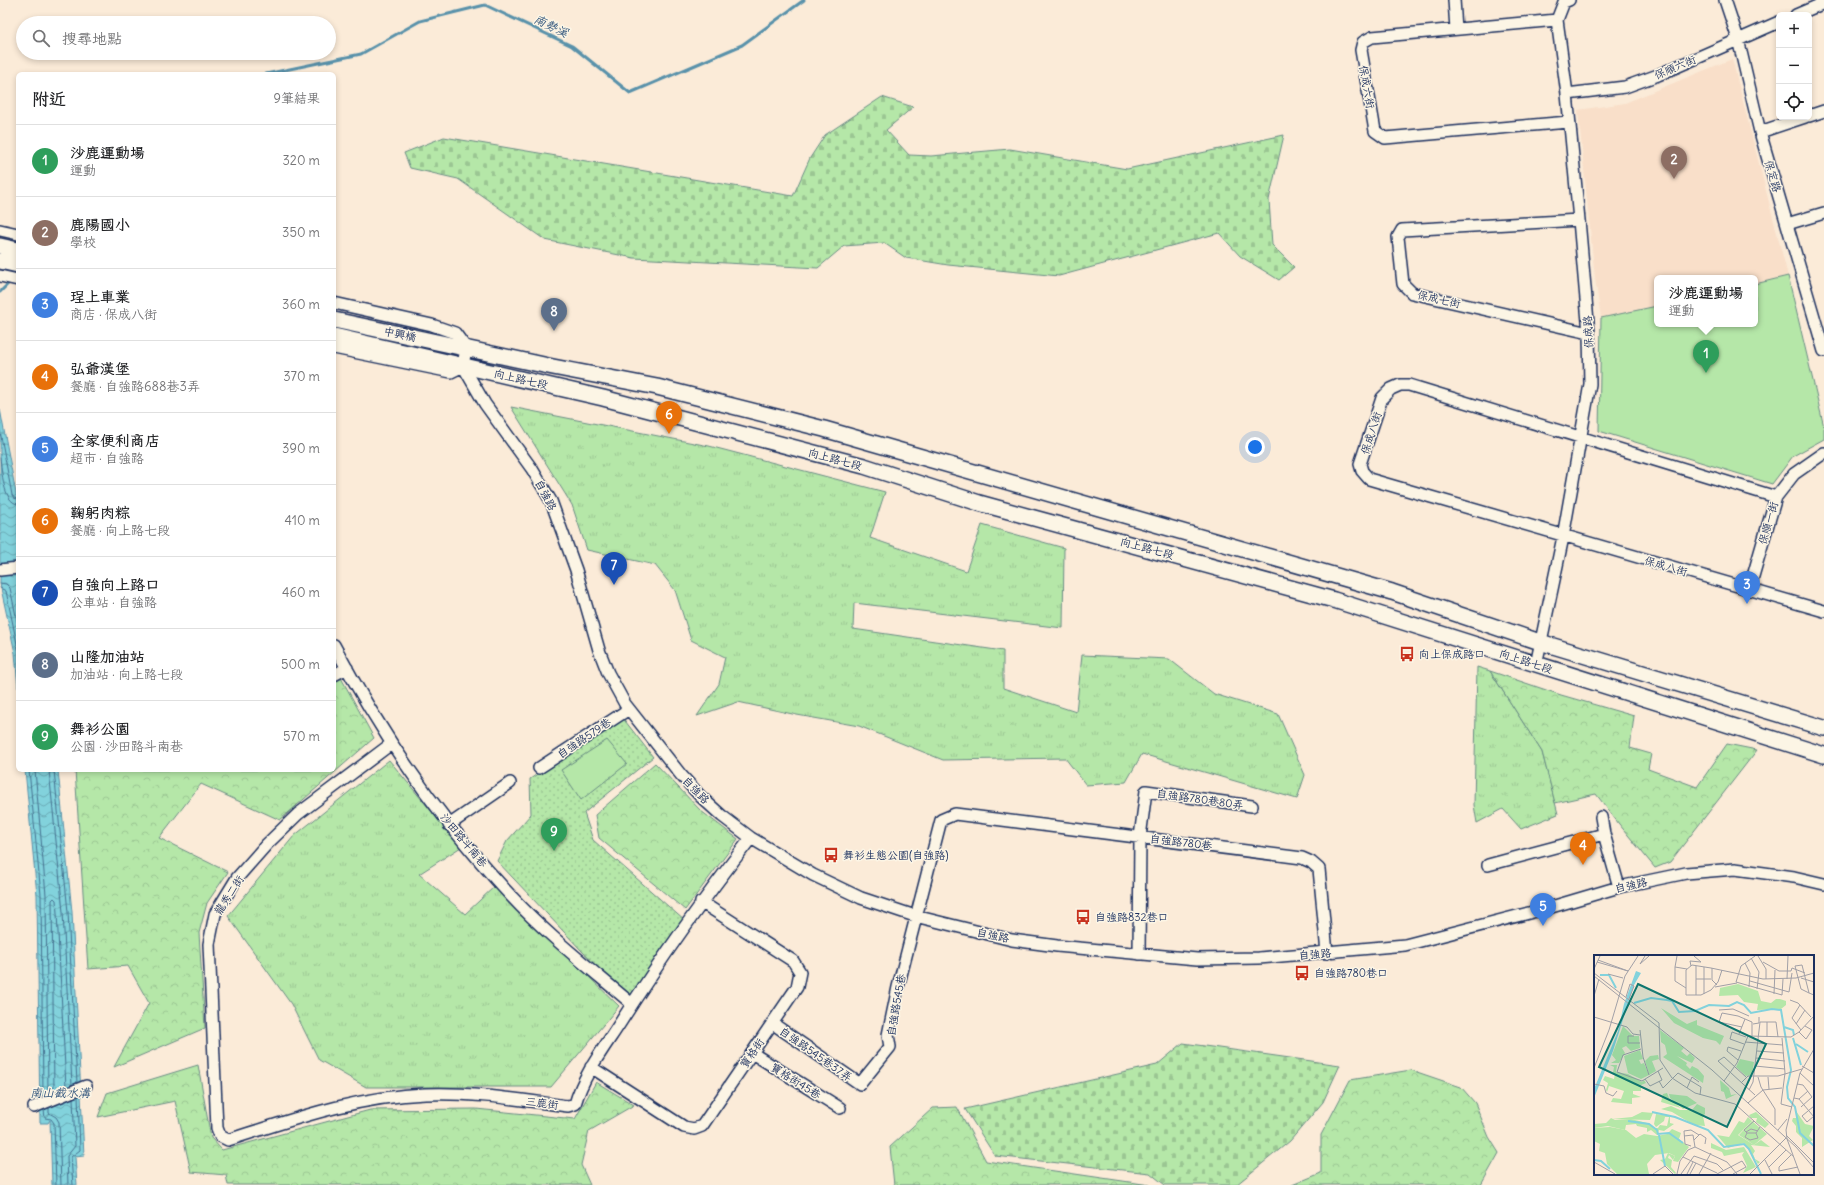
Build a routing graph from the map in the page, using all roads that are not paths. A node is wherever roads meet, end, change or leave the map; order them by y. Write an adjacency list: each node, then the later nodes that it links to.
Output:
1 (1454, 0): 8 (street)
2 (1569, 0): 6 (street)
3 (1725, 0): 9 (street, 保定路)
4 (1824, 3): 5 (street)
5 (1803, 12)
6 (1557, 20): 8 (street, 保成六街); 10 (street, 保成路)
7 (1776, 23): 9 (street, 保順六街)
8 (1456, 29): 14 (street, 保成六街)
9 (1738, 39): 10 (street, 保順六街); 15 (street, 保定路)
10 (1567, 94): 14 (street, 保成路)
11 (1824, 111): 12 (street)
12 (1812, 115)
13 (1796, 120): 15 (street)
14 (1569, 122): 17 (street, 保成路)
15 (1760, 132): 18 (street, 保定路)
16 (1824, 213): 18 (street)
17 (1579, 220): 30 (street, 保成路); 30 (street, 保成七街)
18 (1787, 224): 29 (street, 保定路)
19 (0, 230): 20 (street)
20 (16, 234)
21 (0, 246): 22 (main road)
22 (16, 250)
23 (0, 261): 24 (main road)
24 (16, 265)
25 (0, 276): 26 (street)
26 (16, 280)
27 (336, 303): 33 (street)
28 (336, 320): 33 (main road, 中興橋)
29 (1819, 321): 34 (street, 保定路)
30 (1589, 332): 36 (street, 保成路)
31 (336, 336): 35 (main road, 中興橋)
32 (336, 348): 35 (street)
33 (466, 348): 35 (street); 44 (main road, 向上路七段)
34 (1824, 351)
35 (463, 366): 46 (main road, 向上路七段); 49 (street, 自強路)
36 (1582, 436): 38 (street, 保成八街); 39 (street, 保成路); 39 (street, 保成八街)
37 (1824, 453): 38 (street, 保順一街)
38 (1776, 497): 42 (street, 保順一街)
39 (1563, 536): 42 (street, 保成八街); 44 (street, 保成路)
40 (16, 568): 41 (street)
41 (0, 570)
42 (1749, 590): 43 (street, 保成八街)
43 (1824, 611)
44 (1540, 642): 46 (street, 保成路); 50 (main road, 向上路七段)
45 (336, 648): 47 (street, 沙田路斗南巷)
46 (1536, 665): 52 (main road, 向上路七段)
47 (346, 668): 48 (street); 51 (street, 沙田路斗南巷)
48 (336, 674)
49 (629, 709): 53 (street, 自強路579巷); 61 (street, 自強路)
50 (1824, 728)
51 (392, 744): 58 (street, 沙田路斗南巷); 77 (street, 龍秀二街)
52 (1824, 755)
53 (540, 768)
54 (510, 783): 58 (street)
55 (1252, 806): 60 (street, 自強路780巷80弄)
56 (955, 814): 60 (street, 自強路780巷); 66 (street, 自強路545巷)
57 (1601, 817): 59 (street)
58 (449, 825): 69 (street, 沙田路斗南巷)
59 (1604, 834): 62 (street); 64 (street)
60 (1140, 836): 67 (street); 68 (street, 自強路780巷)
61 (751, 838): 65 (street, 三鹿街); 66 (street, 自強路)
62 (1488, 865)
63 (1824, 884): 64 (street, 自強路)
64 (1619, 887): 68 (street, 自強路)
65 (701, 902): 69 (street, 三鹿街); 70 (street, 寶格街)
66 (915, 916): 67 (street, 自強路); 73 (street, 自強路545巷)
67 (1139, 954): 68 (street, 自強路)
68 (1326, 954)
69 (632, 1004): 72 (street, 三鹿街)
70 (772, 1024): 71 (street, 寶格街); 73 (street, 自強路545巷37弄)
71 (752, 1053): 72 (street, 寶格街); 76 (street, 寶格街45巷)
72 (591, 1067): 77 (street, 三鹿街)
73 (860, 1084)
74 (86, 1086): 75 (street)
75 (34, 1107)
76 (840, 1108)
77 (220, 1136)

